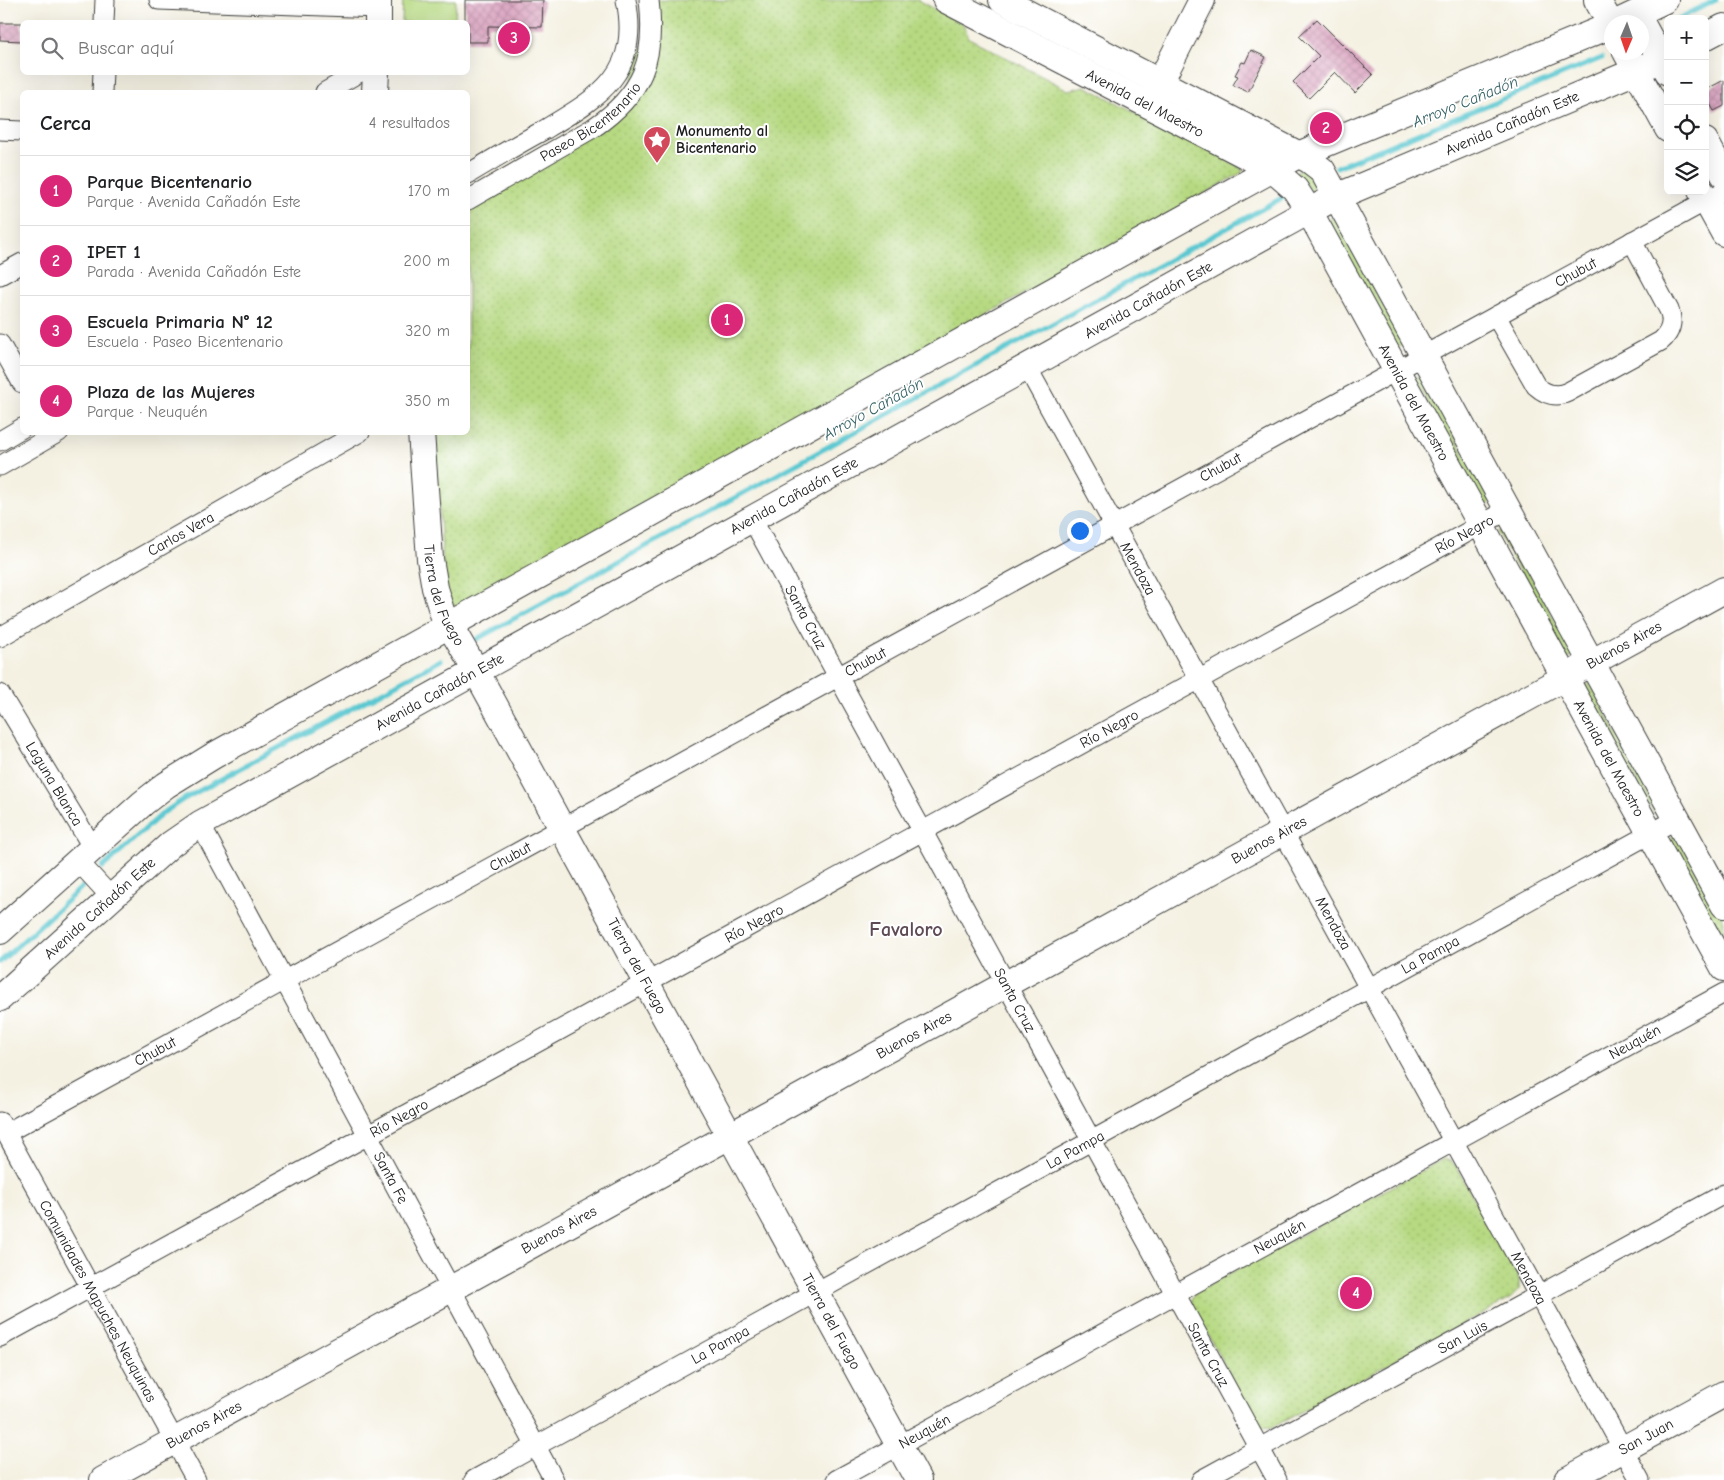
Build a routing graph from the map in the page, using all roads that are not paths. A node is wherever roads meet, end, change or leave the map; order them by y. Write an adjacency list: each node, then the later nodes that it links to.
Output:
1 (105, 0): 13 (street)
2 (159, 0): 10 (street)
3 (626, 0): 34 (street, Paseo Bicentenario)
4 (650, 0): 38 (street, Paseo Bicentenario)
5 (946, 0): 27 (street, Avenida del Maestro)
6 (1002, 0): 27 (street, Avenida del Maestro)
7 (1202, 0): 27 (street)
8 (1597, 0): 11 (street)
9 (1665, 0): 12 (street)
10 (378, 10)
11 (1605, 15)
12 (1637, 15)
13 (104, 20)
14 (1724, 28): 16 (street)
15 (1604, 29): 32 (street)
16 (1709, 35)
17 (1649, 40): 18 (street)
18 (1664, 61)
19 (1631, 62): 20 (street, Avenida Cañadón Este); 28 (street); 37 (street, Avenida Cañadón Este)
20 (1664, 62)
21 (103, 75): 24 (street)
22 (355, 75): 25 (street)
23 (376, 75): 26 (street)
24 (102, 90)
25 (328, 90)
26 (375, 90)
27 (1154, 94): 32 (street, Avenida del Maestro); 33 (street, Avenida del Maestro)
28 (1664, 122)
29 (0, 130): 30 (street)
30 (20, 131)
31 (1709, 148): 35 (street)
32 (1298, 154): 33 (street); 37 (street, Avenida del Maestro)
33 (1272, 169): 39 (street, Avenida del Maestro); 61 (street)
34 (470, 173)
35 (1724, 175)
36 (1711, 194): 40 (street); 41 (street, Chubut)
37 (1336, 197): 39 (street, Avenida Cañadón Este); 46 (street, Avenida del Maestro)
38 (470, 199)
39 (1309, 211): 47 (street, Avenida Cañadón Este); 48 (street, Avenida del Maestro)
40 (1724, 233)
41 (1632, 242): 44 (street, Chubut); 44 (street)
42 (20, 264): 43 (street)
43 (0, 276)
44 (1496, 316): 46 (street, Chubut)
45 (0, 344): 49 (street)
46 (1423, 356): 48 (street, Chubut); 56 (street, Avenida del Maestro)
47 (1027, 367): 57 (street, Avenida Cañadón Este); 59 (street, Mendoza)
48 (1397, 370): 58 (street, Avenida del Maestro); 59 (street, Chubut)
49 (20, 379)
50 (20, 429): 54 (street)
51 (52, 435): 55 (street)
52 (355, 435): 62 (street, Carlos Vera)
53 (420, 435): 61 (street, Tierra del Fuego)
54 (0, 441)
55 (0, 466)
56 (1508, 510): 58 (street, Río Negro); 63 (street, Avenida del Maestro)
57 (752, 519): 64 (street, Avenida Cañadón Este); 65 (street, Santa Cruz)
58 (1481, 524): 66 (street, Avenida del Maestro); 67 (street, Río Negro)
59 (1114, 525): 65 (street, Chubut); 67 (street, Mendoza)
60 (1724, 590): 63 (street, Buenos Aires)
61 (449, 625): 64 (street, Tierra del Fuego); 75 (street)
62 (0, 636)
63 (1591, 663): 66 (street, Buenos Aires); 69 (street, Avenida del Maestro)
64 (476, 671): 70 (street, Avenida Cañadón Este); 71 (street, Tierra del Fuego)
65 (838, 676): 71 (street, Chubut); 72 (street, Santa Cruz)
66 (1565, 677): 73 (street, Buenos Aires); 74 (street, Avenida del Maestro)
67 (1199, 679): 72 (street, Río Negro); 73 (street, Mendoza)
68 (0, 694): 75 (street, Laguna Blanca)
69 (1677, 819): 74 (street, La Pampa); 77 (street, Avenida del Maestro)
70 (200, 824): 76 (street, Avenida Cañadón Este); 80 (street, Santa Fe)
71 (562, 828): 80 (street, Chubut); 81 (street, Tierra del Fuego)
72 (923, 831): 81 (street, Río Negro); 82 (street, Santa Cruz)
73 (1283, 832): 82 (street, Buenos Aires); 83 (street, Mendoza)
74 (1651, 834): 79 (street, Avenida del Maestro); 83 (street, La Pampa)
75 (86, 854): 76 (street, Laguna Blanca); 78 (street)
76 (112, 898): 85 (street, Avenida Cañadón Este)
77 (1724, 905)
78 (0, 931)
79 (1724, 968)
80 (284, 980): 86 (street, Chubut); 87 (street, Santa Fe)
81 (646, 983): 87 (street, Río Negro); 88 (street, Tierra del Fuego)
82 (1006, 984): 88 (street, Buenos Aires); 89 (street, Santa Cruz)
83 (1369, 988): 89 (street, La Pampa); 90 (street, Mendoza)
84 (1724, 993): 90 (street, Neuquén)
85 (0, 998)
86 (3, 1127): 92 (street, Comunidades Mapuches Neuquinas)
87 (368, 1135): 92 (street, Río Negro); 93 (street, Santa Fe)
88 (730, 1136): 93 (street, Buenos Aires); 94 (street, Tierra del Fuego)
89 (1092, 1141): 94 (street, La Pampa); 95 (street, Santa Cruz)
90 (1454, 1141): 95 (street, Neuquén); 96 (street, Mendoza)
91 (1724, 1194): 96 (street, San Luis)
92 (91, 1288): 97 (street, Río Negro); 99 (street, Comunidades Mapuches Neuquinas)
93 (451, 1289): 99 (street, Buenos Aires); 100 (street, Santa Fe)
94 (816, 1292): 100 (street, La Pampa); 101 (street, Tierra del Fuego)
95 (1176, 1294): 101 (street, Neuquén); 102 (street, Santa Cruz)
96 (1539, 1295): 102 (street, San Luis); 103 (street, Mendoza)
97 (0, 1338)
98 (1724, 1394): 103 (street, San Juan)
99 (174, 1441): 104 (street, Buenos Aires); 105 (street, Comunidades Mapuches Neuquinas)
100 (536, 1446): 106 (street, La Pampa); 107 (street, Santa Fe)
101 (899, 1446): 108 (street, Neuquén); 109 (street, Tierra del Fuego)
102 (1260, 1448): 110 (street, San Luis); 111 (street, Santa Cruz)
103 (1623, 1449): 112 (street, San Juan); 113 (street, Mendoza)
104 (103, 1480)
105 (196, 1480)
106 (474, 1480)
107 (554, 1480)
108 (836, 1480)
109 (918, 1480)
110 (1201, 1480)
111 (1277, 1480)
112 (1567, 1480)
113 (1640, 1480)

